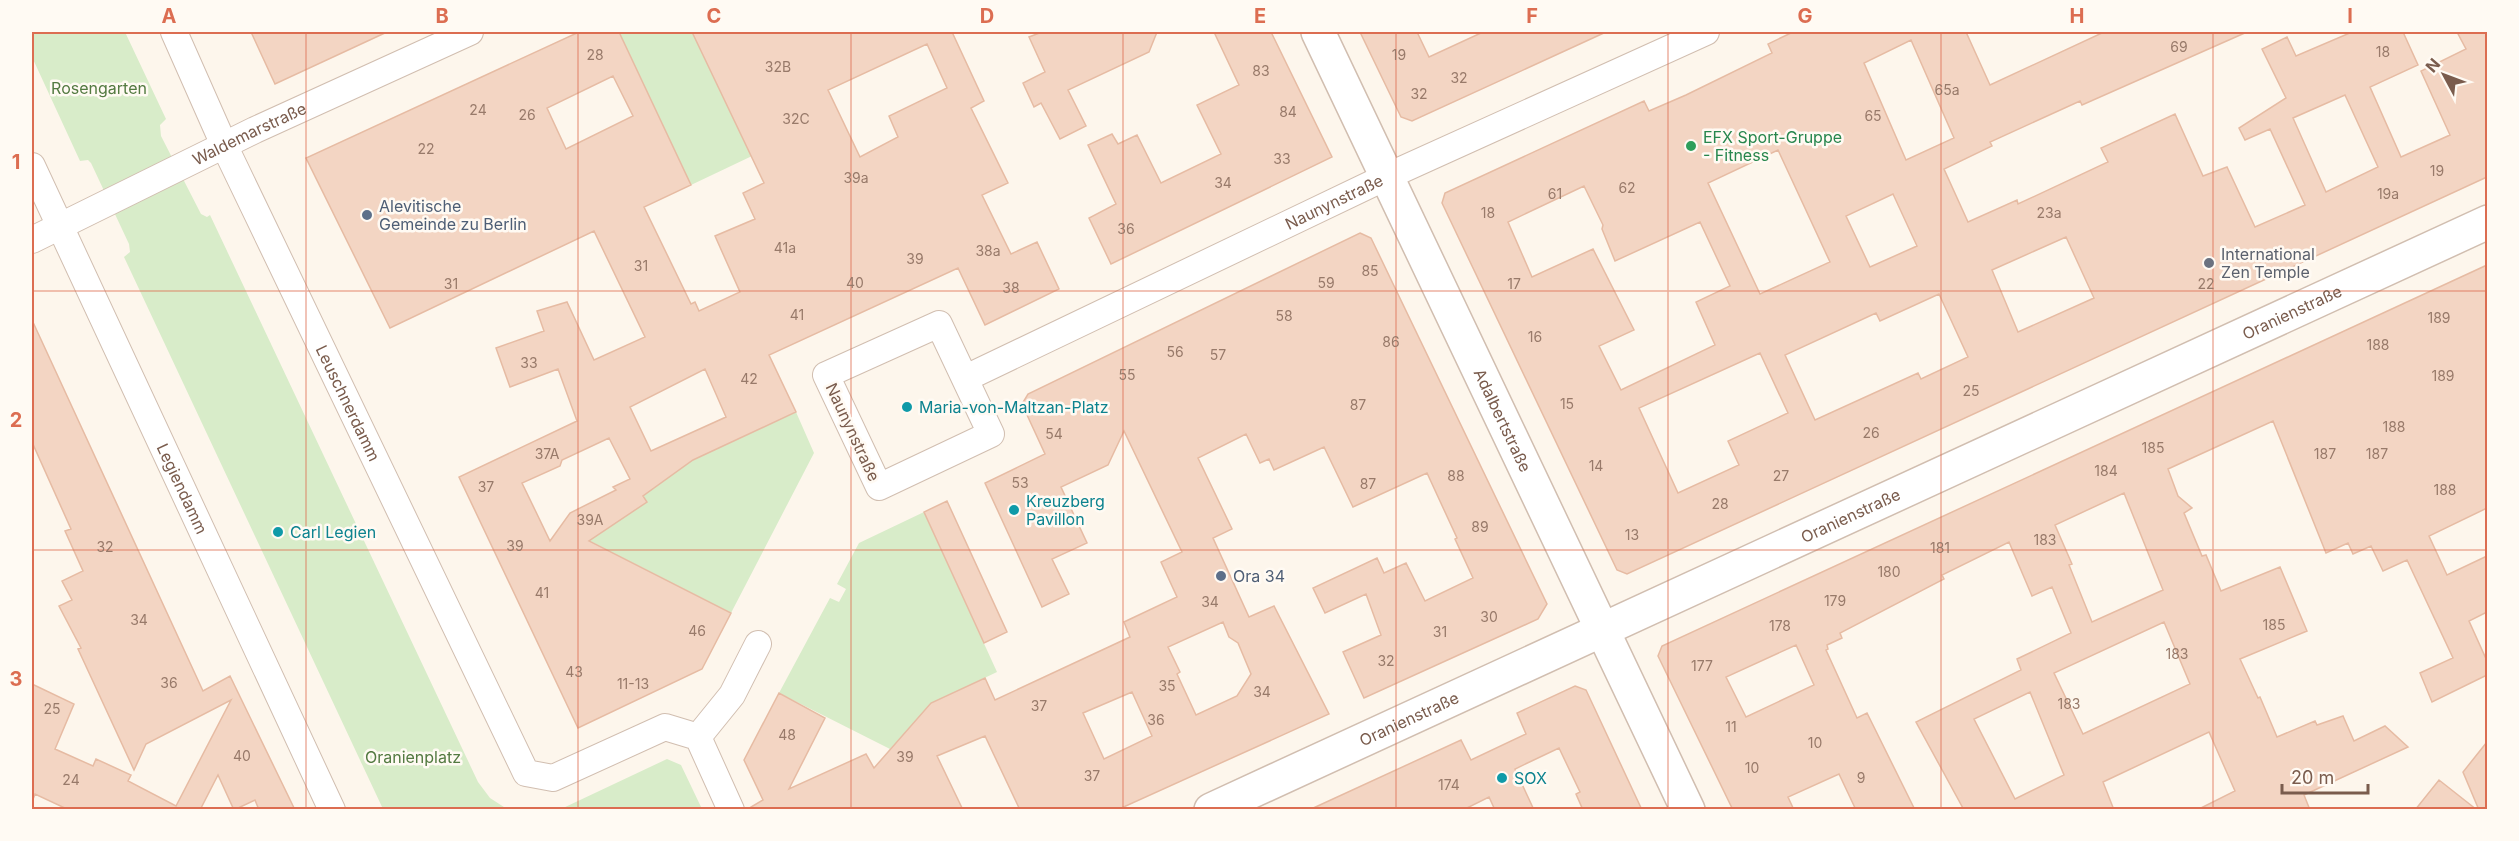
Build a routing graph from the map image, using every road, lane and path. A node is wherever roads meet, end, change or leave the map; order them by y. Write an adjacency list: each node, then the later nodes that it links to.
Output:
1 (174, 32): 5 (street, Leuschnerdamm)
2 (470, 32): 5 (street, Waldemarstraße)
3 (1318, 32): 7 (street, Adalbertstraße)
4 (1706, 32): 7 (street, Naunynstraße)
5 (224, 145): 9 (street, Waldemarstraße); 14 (street, Leuschnerdamm)
6 (32, 166): 9 (street, Legiendamm)
7 (1388, 176): 11 (street, Naunynstraße); 12 (street, Adalbertstraße)
8 (2487, 222): 12 (street, Oranienstraße)
9 (60, 226): 10 (street, Waldemarstraße); 15 (street, Legiendamm)
10 (32, 240)
11 (966, 378): 11 (street, Naunynstraße)
12 (1601, 630): 17 (street, Oranienstraße); 18 (street, Adalbertstraße)
13 (758, 644): 14 (street)
14 (698, 737): 16 (street)
15 (332, 810)
16 (731, 810)
17 (1211, 810)
18 (1688, 810)

